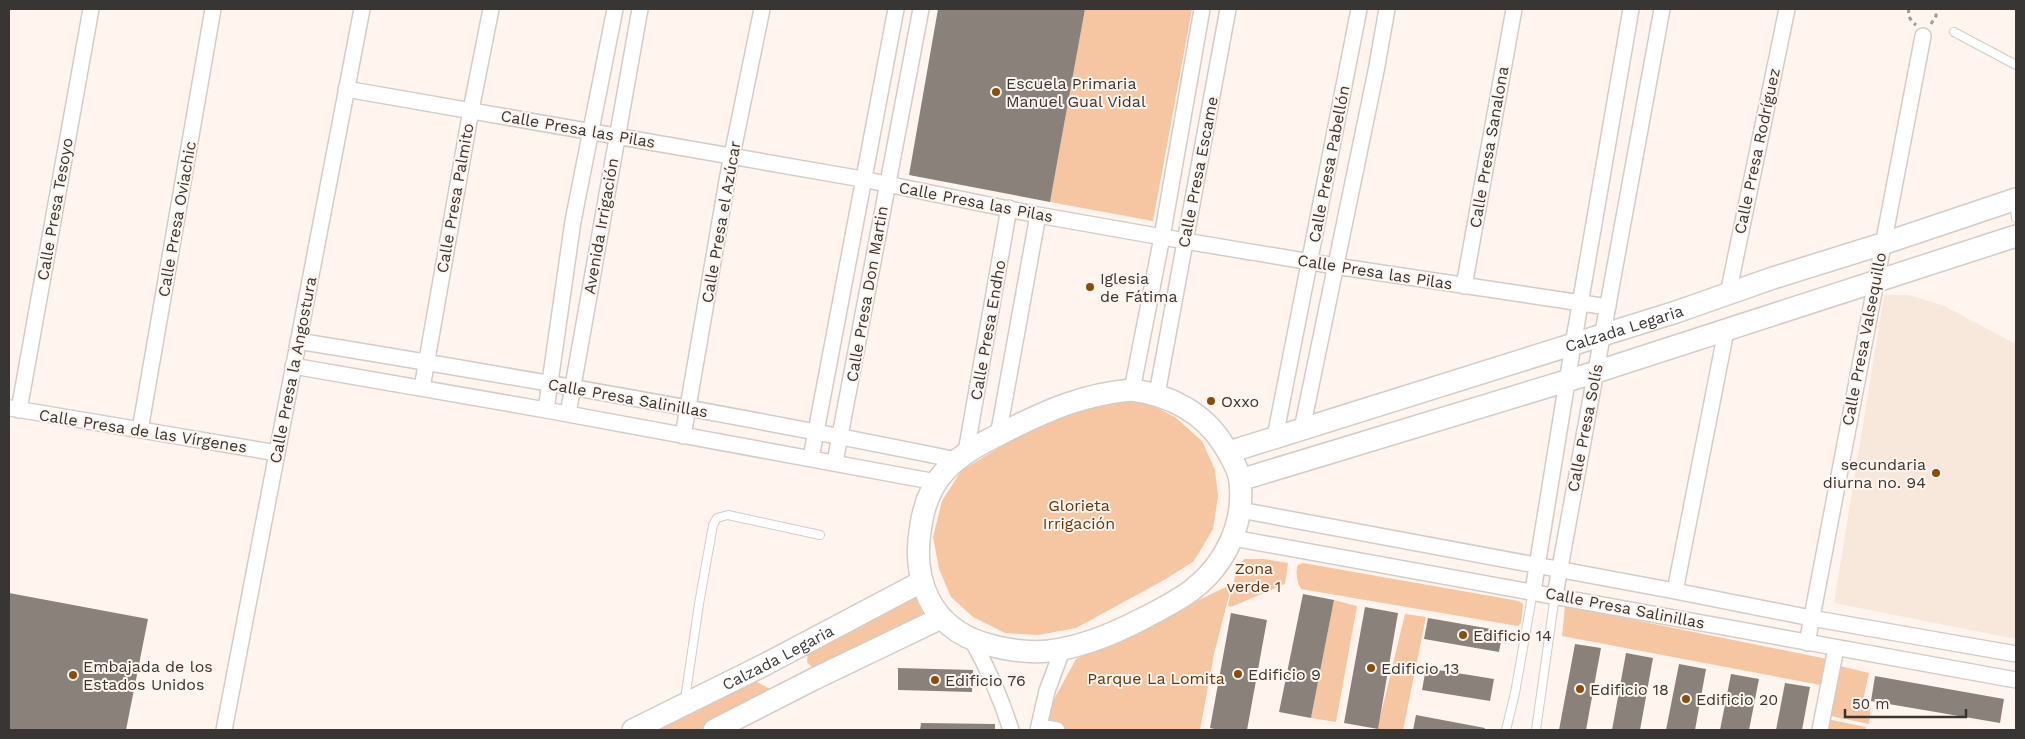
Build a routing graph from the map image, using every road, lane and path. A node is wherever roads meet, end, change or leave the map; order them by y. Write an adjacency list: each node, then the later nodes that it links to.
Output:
1 (92, 9): 57 (street, Calle Presa Tesoyo)
2 (213, 9): 62 (street, Calle Presa Oviachic)
3 (362, 9): 23 (street, Calle Presa la Angostura)
4 (491, 9): 24 (street, Calle Presa Palmito)
5 (615, 9): 25 (street, Avenida Irrigación)
6 (640, 9): 26 (street, Avenida Irrigación)
7 (762, 9): 27 (street, Calle Presa el Azúcar)
8 (896, 9): 28 (street, Calle Presa Don Martin)
9 (921, 9): 29 (street, Calle Presa Don Martin)
10 (1202, 9): 34 (street, Calle Presa Escame)
11 (1228, 9): 35 (street, Calle Presa Escame)
12 (1359, 9): 37 (street, Calle Presa Pabellón)
13 (1387, 9): 38 (street, Calle Presa Pabellón)
14 (1514, 9): 41 (street, Calle Presa Sanalona)
15 (1631, 9): 42 (street, Calle Presa Solís)
16 (1662, 9): 43 (street, Calle Presa Solís)
17 (1787, 9): 40 (street, Calle Presa Rodríguez)
18 (1909, 9): 19 (path)
19 (1936, 9)
20 (1954, 32): 22 (lane)
21 (1923, 36): 36 (street, Calle Presa Valsequillo)
22 (2016, 65)
23 (346, 89): 24 (street, Calle Presa las Pilas); 46 (street, Calle Presa la Angostura)
24 (471, 110): 25 (street, Calle Presa las Pilas); 48 (street, Calle Presa Palmito)
25 (591, 131): 26 (street, Calle Presa las Pilas); 52 (street, Avenida Irrigación)
26 (617, 136): 27 (street, Calle Presa las Pilas); 54 (street, Avenida Irrigación)
27 (732, 155): 28 (street, Calle Presa las Pilas); 58 (street, Calle Presa el Azúcar)
28 (862, 179): 29 (street, Calle Presa las Pilas); 63 (street, Calle Presa Don Martin)
29 (888, 184): 31 (street, Calle Presa las Pilas); 66 (street, Calle Presa Don Martin)
30 (2015, 205): 36 (main road, Calzada Legaria)
31 (1009, 208): 32 (street, Calle Presa las Pilas); 70 (street, Calle Presa Endho)
32 (1038, 215): 34 (street, Calle Presa las Pilas); 65 (street, Calle Presa Endho)
33 (2016, 236): 39 (main road, Calzada Legaria)
34 (1162, 237): 35 (street, Calle Presa las Pilas); 55 (street, Calle Presa Escame)
35 (1185, 241): 37 (street, Calle Presa las Pilas); 56 (street, Calle Presa Escame)
36 (1882, 244): 39 (street, Calle Presa Valsequillo); 40 (main road, Calzada Legaria)
37 (1310, 262): 38 (street, Calle Presa las Pilas); 67 (street, Calle Presa Pabellón)
38 (1335, 266): 41 (street, Calle Presa las Pilas); 61 (street, Calle Presa Pabellón)
39 (1875, 282): 44 (main road, Calzada Legaria); 85 (street, Calle Presa Valsequillo)
40 (1730, 285): 45 (main road, Calzada Legaria)
41 (1464, 286): 42 (street, Calle Presa las Pilas)
42 (1580, 304): 43 (street, Calle Presa las Pilas); 47 (street, Calle Presa Solís)
43 (1608, 307): 45 (street, Calle Presa Solís)
44 (1726, 331): 50 (main road, Calzada Legaria); 82 (street)
45 (1603, 335): 47 (main road, Calzada Legaria); 50 (street, Calle Presa Solís)
46 (298, 341): 48 (street, Calle Presa Salinillas); 49 (street, Calle Presa la Angostura)
47 (1573, 345): 51 (street, Calle Presa Solís); 61 (main road, Calzada Legaria)
48 (427, 362): 52 (street, Calle Presa Salinillas); 53 (street, Calle Presa Palmito)
49 (293, 366): 53 (street, Calle Presa Salinillas); 69 (street, Calle Presa la Angostura)
50 (1596, 372): 51 (main road, Calzada Legaria); 79 (street, Calle Presa Solís)
51 (1567, 380): 73 (main road, Calzada Legaria); 78 (street, Calle Presa Solís)
52 (550, 384): 54 (street, Calle Presa Salinillas); 59 (street, Avenida Irrigación)
53 (422, 388): 59 (street, Calle Presa Salinillas)
54 (572, 389): 58 (street, Calle Presa Salinillas); 60 (street, Avenida Irrigación)
55 (1132, 390): 56 (main road); 65 (main road)
56 (1157, 394): 68 (main road)
57 (14, 409): 62 (street, Calle Presa de las Vírgenes)
58 (687, 409): 63 (street, Calle Presa Salinillas); 64 (street, Calle Presa el Azúcar)
59 (546, 410): 60 (street, Calle Presa Salinillas)
60 (568, 414): 64 (street, Calle Presa Salinillas)
61 (1302, 429): 67 (main road, Calzada Legaria)
62 (140, 430): 69 (street, Calle Presa de las Vírgenes)
63 (816, 432): 66 (street, Calle Presa Salinillas); 71 (street, Calle Presa Don Martin)
64 (683, 436): 71 (street, Calle Presa Salinillas)
65 (998, 436): 70 (main road)
66 (841, 437): 70 (street, Calle Presa Salinillas); 72 (street, Calle Presa Don Martin)
67 (1275, 437): 68 (main road, Calzada Legaria)
68 (1229, 452): 73 (main road)
69 (277, 453): 96 (street, Calle Presa la Angostura)
70 (962, 456): 74 (main road)
71 (811, 458): 72 (street, Calle Presa Salinillas)
72 (835, 462): 74 (street, Calle Presa Salinillas)
73 (1240, 480): 75 (main road)
74 (936, 482): 80 (main road)
75 (1240, 510): 77 (main road); 78 (street, Calle Presa Salinillas)
76 (820, 535): 94 (lane)
77 (1233, 538): 81 (street, Calle Presa Salinillas); 88 (main road)
78 (1536, 566): 79 (street, Calle Presa Salinillas); 81 (street, Calle Presa Solís)
79 (1558, 570): 82 (street, Calle Presa Salinillas); 83 (street, Calle Presa Solís)
80 (921, 582): 84 (main road); 91 (main road, Calzada Legaria)
81 (1533, 591): 83 (street, Calle Presa Salinillas); 101 (lane, Calle Presa Solís)
82 (1675, 591): 85 (street, Calle Presa Salinillas)
83 (1555, 595): 87 (street, Calle Presa Salinillas); 102 (lane, Calle Presa Solís)
84 (941, 618): 86 (main road); 93 (main road)
85 (1811, 618): 87 (street, Calle Presa Valsequillo); 90 (street, Calle Presa Salinillas)
86 (972, 640): 88 (main road); 99 (street)
87 (1807, 643): 89 (street, Calle Presa Salinillas)
88 (1063, 648): 95 (street)
89 (1836, 648): 92 (street, Calle Presa Salinillas); 103 (street)
90 (2016, 654)
91 (766, 664): 93 (main road); 94 (main road, Calzada Legaria)
92 (2016, 680)
93 (787, 693): 98 (main road)
94 (684, 705): 97 (main road, Calzada Legaria)
95 (1039, 728): 100 (street)
96 (224, 730)
97 (633, 730)
98 (714, 730)
99 (1012, 730)
100 (1057, 730)
101 (1506, 730)
102 (1536, 730)
103 (1820, 730)

